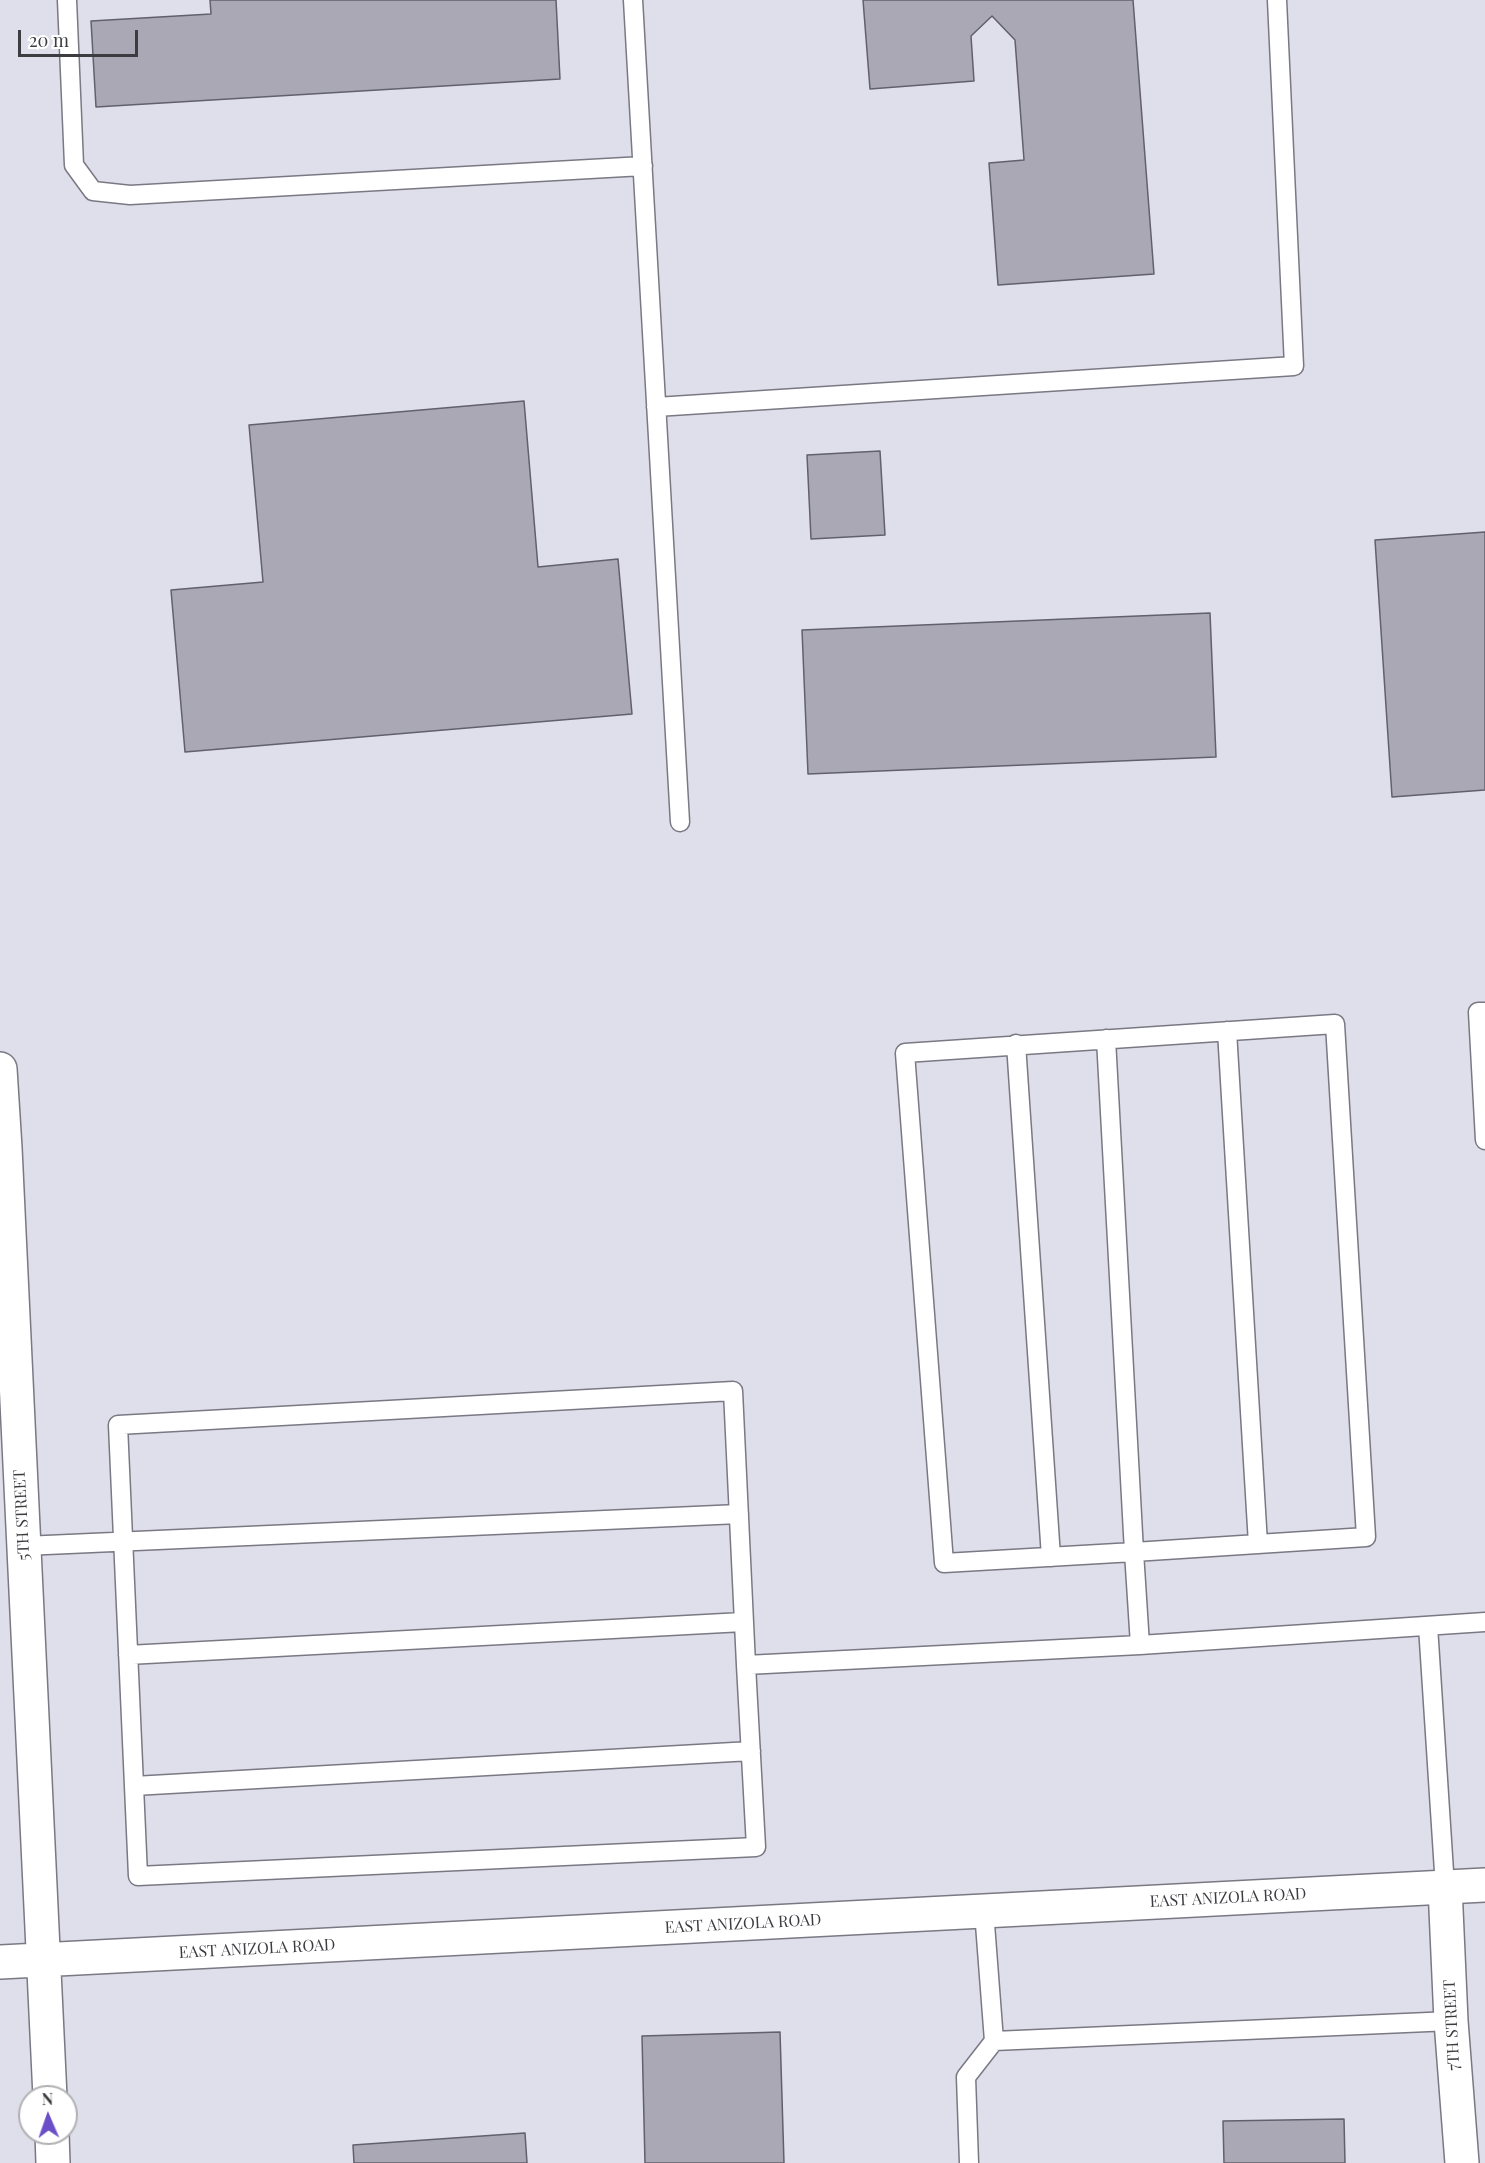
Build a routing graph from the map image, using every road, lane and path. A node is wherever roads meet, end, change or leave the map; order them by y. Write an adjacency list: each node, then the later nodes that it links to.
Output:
1 (67, 0): 4 (lane)
2 (633, 0): 4 (lane)
3 (1277, 0): 5 (lane)
4 (643, 166): 5 (lane)
5 (656, 407): 6 (lane)
6 (680, 822)
7 (1485, 1012): 12 (lane)
8 (1227, 1031): 9 (lane); 15 (lane); 15 (lane)
9 (1107, 1039): 10 (lane); 17 (lane)
10 (1016, 1044): 18 (lane); 18 (lane)
11 (0, 1070): 16 (street, 5TH STREET)
12 (1485, 1140)
13 (739, 1515): 14 (lane); 14 (lane); 19 (lane)
14 (123, 1541): 16 (lane); 23 (lane)
15 (1258, 1544): 17 (lane)
16 (24, 1546): 30 (street, 5TH STREET)
17 (1134, 1552): 18 (lane); 22 (lane)
18 (1051, 1557)
19 (744, 1622): 23 (lane); 24 (lane)
20 (1485, 1622): 21 (lane)
21 (1428, 1626): 22 (lane); 28 (lane)
22 (1140, 1645): 24 (lane)
23 (128, 1655): 26 (lane)
24 (746, 1665): 25 (lane)
25 (751, 1751): 26 (lane); 26 (lane)
26 (134, 1786)
27 (1485, 1885): 28 (street, EAST ANIZOLA ROAD)
28 (1446, 1887): 29 (street, EAST ANIZOLA ROAD); 32 (street, 7TH STREET)
29 (984, 1911): 30 (street, EAST ANIZOLA ROAD); 33 (lane)
30 (43, 1960): 31 (street, EAST ANIZOLA ROAD); 34 (street, 5TH STREET)
31 (0, 1962)
32 (1451, 2021): 33 (lane); 38 (street, 7TH STREET)
33 (994, 2041): 37 (lane)
34 (49, 2085)
35 (52, 2145): 36 (street)
36 (53, 2163)
37 (969, 2163)
38 (1462, 2163)

